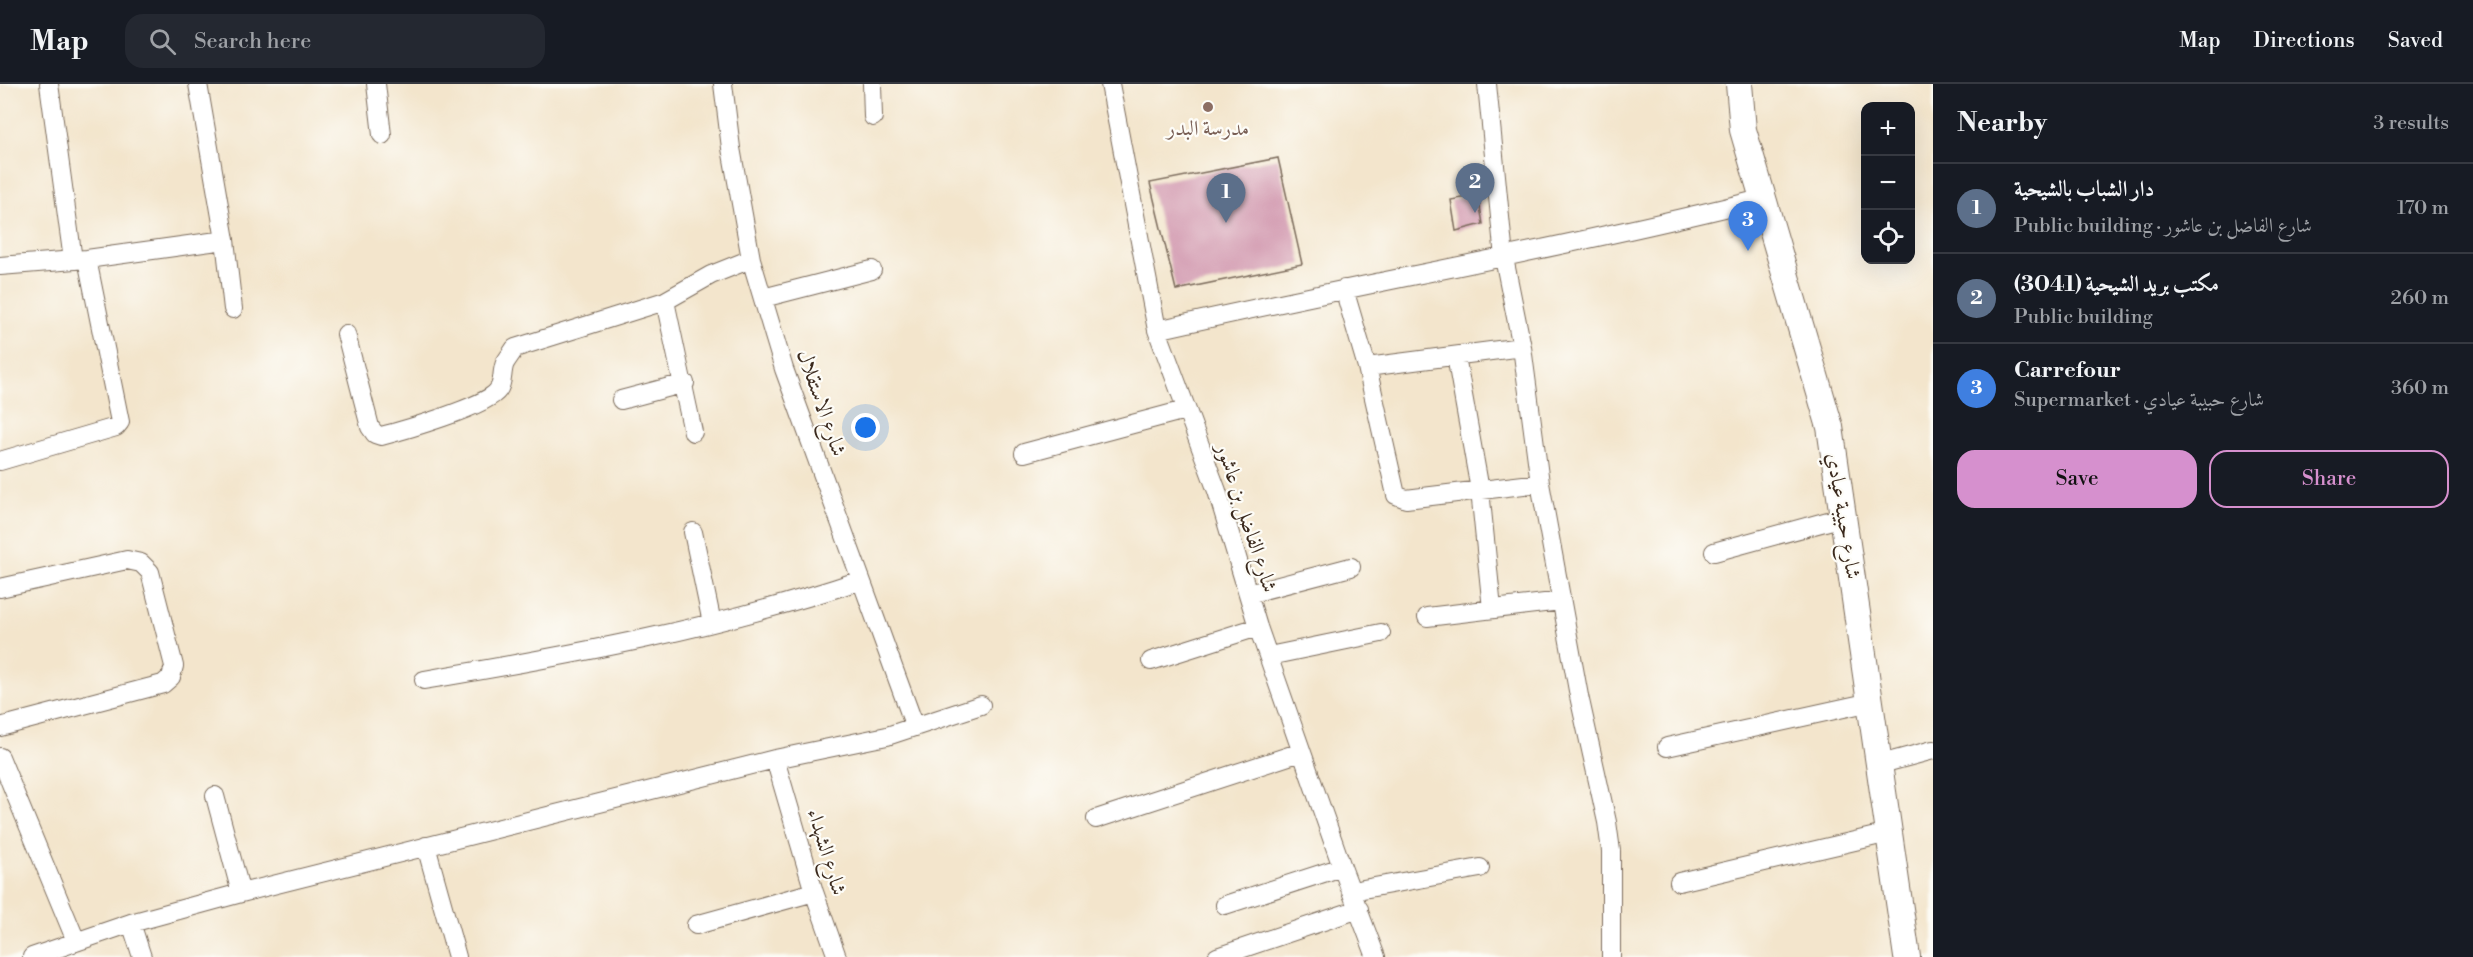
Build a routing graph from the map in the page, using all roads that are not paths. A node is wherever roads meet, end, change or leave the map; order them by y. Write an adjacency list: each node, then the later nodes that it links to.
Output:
1 (49, 84): 14 (street)
2 (198, 84): 12 (street)
3 (376, 84): 10 (street)
4 (723, 84): 15 (street, شارع الاستقلال)
5 (872, 84): 9 (street)
6 (1110, 84): 22 (street, شارع الفاضل بن عاشور)
7 (1487, 84): 13 (street)
8 (1739, 84): 11 (street, شارع حبيبة عيادي)
9 (873, 117)
10 (382, 135)
11 (1761, 200): 13 (street); 35 (street, شارع حبيبة عيادي)
12 (225, 240): 14 (street); 21 (street)
13 (1504, 258): 18 (street); 24 (street)
14 (80, 259): 16 (street); 32 (street)
15 (751, 260): 19 (street, شارع الاستقلال); 20 (street)
16 (0, 266)
17 (872, 270): 19 (street)
18 (1344, 289): 22 (street); 26 (street)
19 (763, 298): 39 (street, شارع الاستقلال)
20 (665, 301): 23 (street); 27 (street)
21 (233, 309)
22 (1156, 330): 29 (street, شارع الفاضل بن عاشور)
23 (346, 334)
24 (1522, 347): 25 (street); 33 (street)
25 (1456, 356): 26 (street); 34 (street)
26 (1367, 367): 34 (street)
27 (685, 383): 28 (street); 30 (street)
28 (621, 400)
29 (1185, 410): 31 (street); 41 (street, شارع الفاضل بن عاشور)
30 (693, 432)
31 (1024, 453)
32 (0, 461)
33 (1540, 483): 34 (street); 42 (street)
34 (1480, 490): 43 (street)
35 (1843, 518): 37 (street); 51 (street, شارع حبيبة عيادي)
36 (693, 532): 45 (street)
37 (1714, 552)
38 (1351, 567): 41 (street)
39 (861, 580): 45 (street); 54 (street, شارع الاستقلال)
40 (0, 588): 53 (street)
41 (1248, 594): 46 (street, شارع الفاضل بن عاشور)
42 (1561, 601): 43 (street); 82 (street)
43 (1492, 609): 44 (street)
44 (1427, 617)
45 (712, 623): 50 (street)
46 (1258, 627): 48 (street, شارع الفاضل بن عاشور); 49 (street)
47 (1381, 633): 48 (street)
48 (1269, 656): 57 (street, شارع الفاضل بن عاشور)
49 (1151, 660)
50 (424, 680)
51 (1871, 702): 55 (street); 60 (street, شارع حبيبة عيادي)
52 (981, 705): 54 (street)
53 (0, 727)
54 (915, 727): 59 (street)
55 (1667, 747)
56 (1933, 750): 60 (street)
57 (1301, 752): 62 (street); 65 (street, شارع الفاضل بن عاشور)
58 (0, 757): 75 (street)
59 (776, 759): 64 (street); 69 (street, شارع الشهداء)
60 (1881, 764): 63 (street, شارع حبيبة عيادي)
61 (215, 796): 70 (street)
62 (1096, 819)
63 (1889, 833): 67 (street); 83 (street, شارع حبيبة عيادي)
64 (426, 846): 70 (street); 78 (street)
65 (1342, 867): 68 (street, شارع الفاضل بن عاشور); 71 (street)
66 (1480, 868): 68 (street)
67 (1679, 882)
68 (1352, 891): 72 (street, شارع الفاضل بن عاشور)
69 (814, 892): 74 (street); 79 (street, شارع الشهداء)
70 (241, 893): 73 (street)
71 (1225, 905)
72 (1359, 909): 80 (street); 81 (street, شارع الفاضل بن عاشور)
73 (131, 923): 75 (street); 77 (street)
74 (696, 926)
75 (76, 941): 76 (street)
76 (32, 957)
77 (142, 957)
78 (457, 957)
79 (837, 957)
80 (1217, 957)
81 (1376, 957)
82 (1611, 957)
83 (1906, 957)

